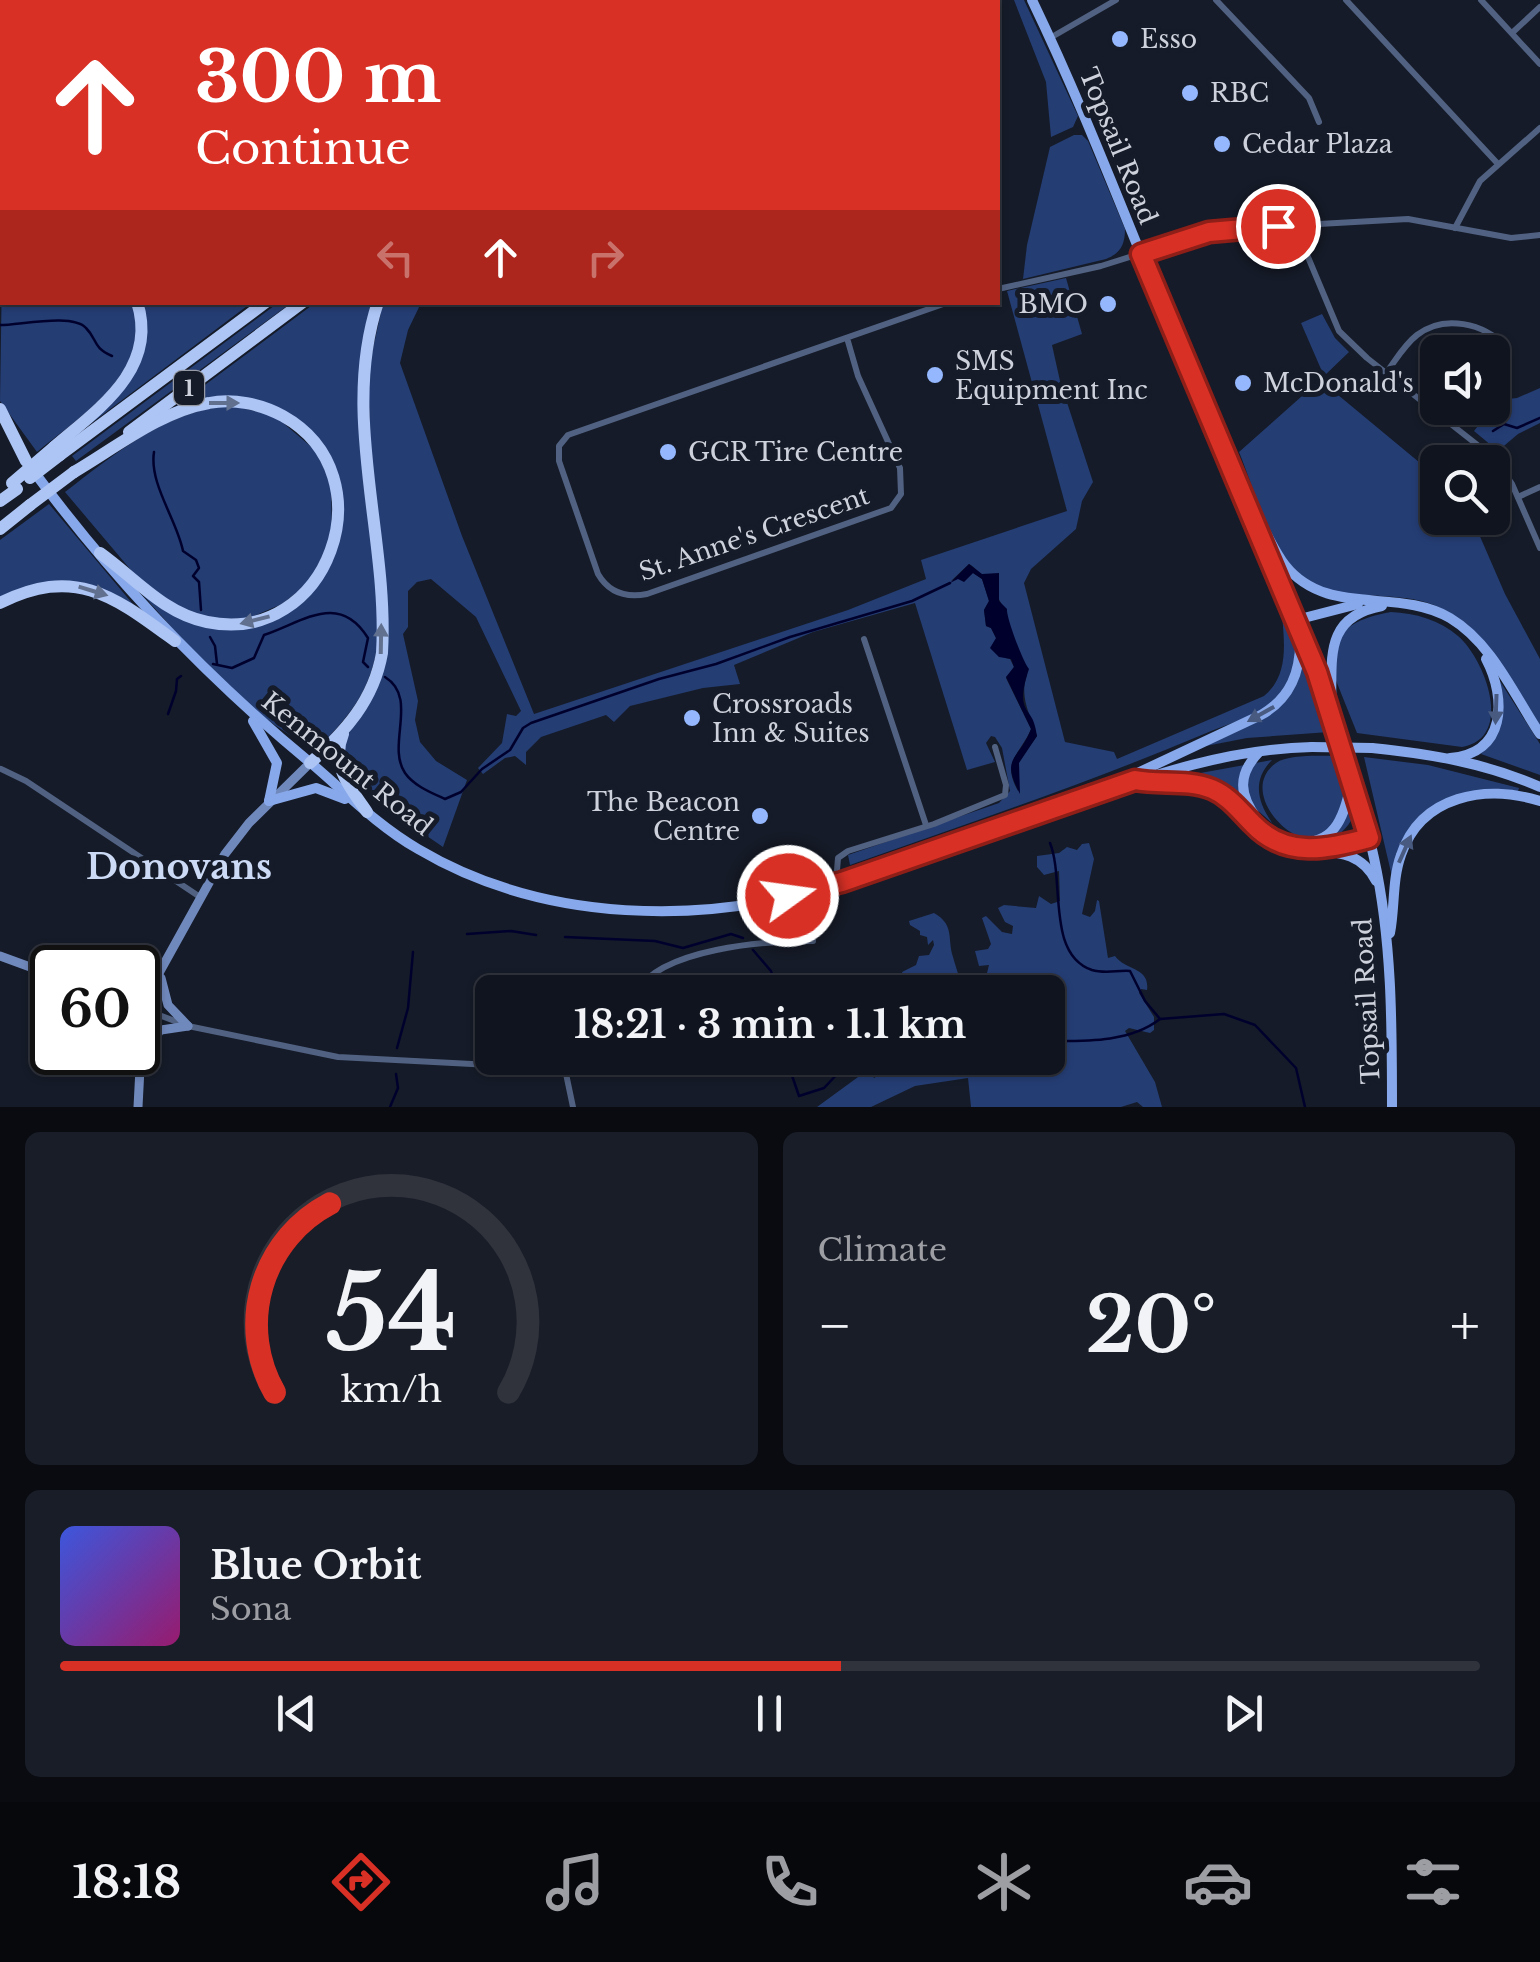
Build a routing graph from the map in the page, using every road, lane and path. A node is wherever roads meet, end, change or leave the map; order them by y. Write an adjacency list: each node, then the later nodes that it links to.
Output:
1 (1032, 0): 8 (main road, Topsail Road)
2 (1116, 0): 8 (street)
3 (1216, 0): 10 (street)
4 (1346, 0): 12 (street)
5 (1482, 0): 7 (street)
6 (1540, 8): 7 (street)
7 (1512, 33): 9 (street)
8 (1050, 38): 16 (main road, Topsail Road)
9 (1540, 64)
10 (1319, 122)
11 (1540, 128): 12 (street)
12 (1498, 164): 14 (street)
13 (1295, 226): 14 (street); 16 (street); 27 (street)
14 (1455, 228): 15 (street)
15 (1540, 236)
16 (1141, 254): 17 (street); 37 (main road, Topsail Road)
17 (1000, 289)
18 (137, 305): 30 (highway)
19 (262, 305): 30 (highway, 1)
20 (298, 305): 32 (highway, 1)
21 (377, 305): 49 (highway, one-way to 21)
22 (940, 305): 26 (street, St. Anne's Crescent)
23 (1422, 335): 24 (street)
24 (1491, 335)
25 (1420, 336): 27 (street)
26 (847, 338): 26 (street, St. Anne's Crescent)
27 (1386, 373): 36 (street)
28 (0, 409): 31 (highway)
29 (0, 423): 31 (main road, Kenmount Road)
30 (57, 451): 33 (highway, 1, bridge)
31 (26, 462): 41 (main road, Kenmount Road)
32 (74, 472): 39 (highway, 1, bridge); 41 (highway, one-way to 41)
33 (15, 486): 35 (highway); 38 (highway, 1)
34 (1540, 488): 36 (street)
35 (0, 494)
36 (1518, 497): 40 (street)
37 (1246, 501): 42 (main road); 44 (main road, Topsail Road)
38 (0, 502)
39 (0, 528)
40 (1540, 548)
41 (100, 553): 46 (main road, Kenmount Road)
42 (1371, 601): 44 (main road); 50 (main road)
43 (0, 602): 46 (highway, one-way to 46)
44 (1298, 626): 48 (main road, Topsail Road); 59 (main road, one-way to 59)
45 (864, 639): 63 (street)
46 (175, 641): 47 (main road, Kenmount Road)
47 (244, 708): 54 (main road, Kenmount Road); 60 (main road)
48 (1331, 713): 53 (main road, one-way to 53); 56 (main road, Topsail Road)
49 (346, 727): 54 (highway); 62 (highway)
50 (1540, 734)
51 (994, 747): 63 (street)
52 (1260, 750): 53 (main road, Kenmount Road, bridge); 56 (main road); 57 (main road, Kenmount Road)
53 (1450, 758): 58 (main road, Kenmount Road)
54 (310, 763): 60 (main road); 62 (main road, Kenmount Road)
55 (1, 769): 68 (street)
56 (1352, 779): 64 (main road, Topsail Road)
57 (1135, 780): 59 (main road, Kenmount Road); 65 (main road)
58 (1540, 787)
59 (1106, 791): 66 (main road, Kenmount Road)
60 (270, 801): 62 (main road); 68 (main road)
61 (1540, 801): 70 (main road, one-way to 61)
62 (368, 812): 66 (main road, Kenmount Road)
63 (926, 825): 66 (street)
64 (1369, 838): 65 (main road); 67 (main road, Topsail Road)
65 (1320, 849): 67 (main road)
66 (842, 882)
67 (1380, 891): 70 (main road, Topsail Road)
68 (200, 898): 73 (main road)
69 (813, 941): 74 (street)
70 (1388, 944): 83 (main road, Topsail Road)
71 (0, 956): 72 (main road)
72 (30, 967)
73 (160, 973): 76 (main road)
74 (651, 975)
75 (160, 1015): 76 (street)
76 (188, 1026): 77 (main road); 78 (street)
77 (160, 1031)
78 (475, 1065)
79 (139, 1075): 81 (main road)
80 (565, 1075): 82 (street)
81 (138, 1107)
82 (573, 1107)
83 (1392, 1107)

